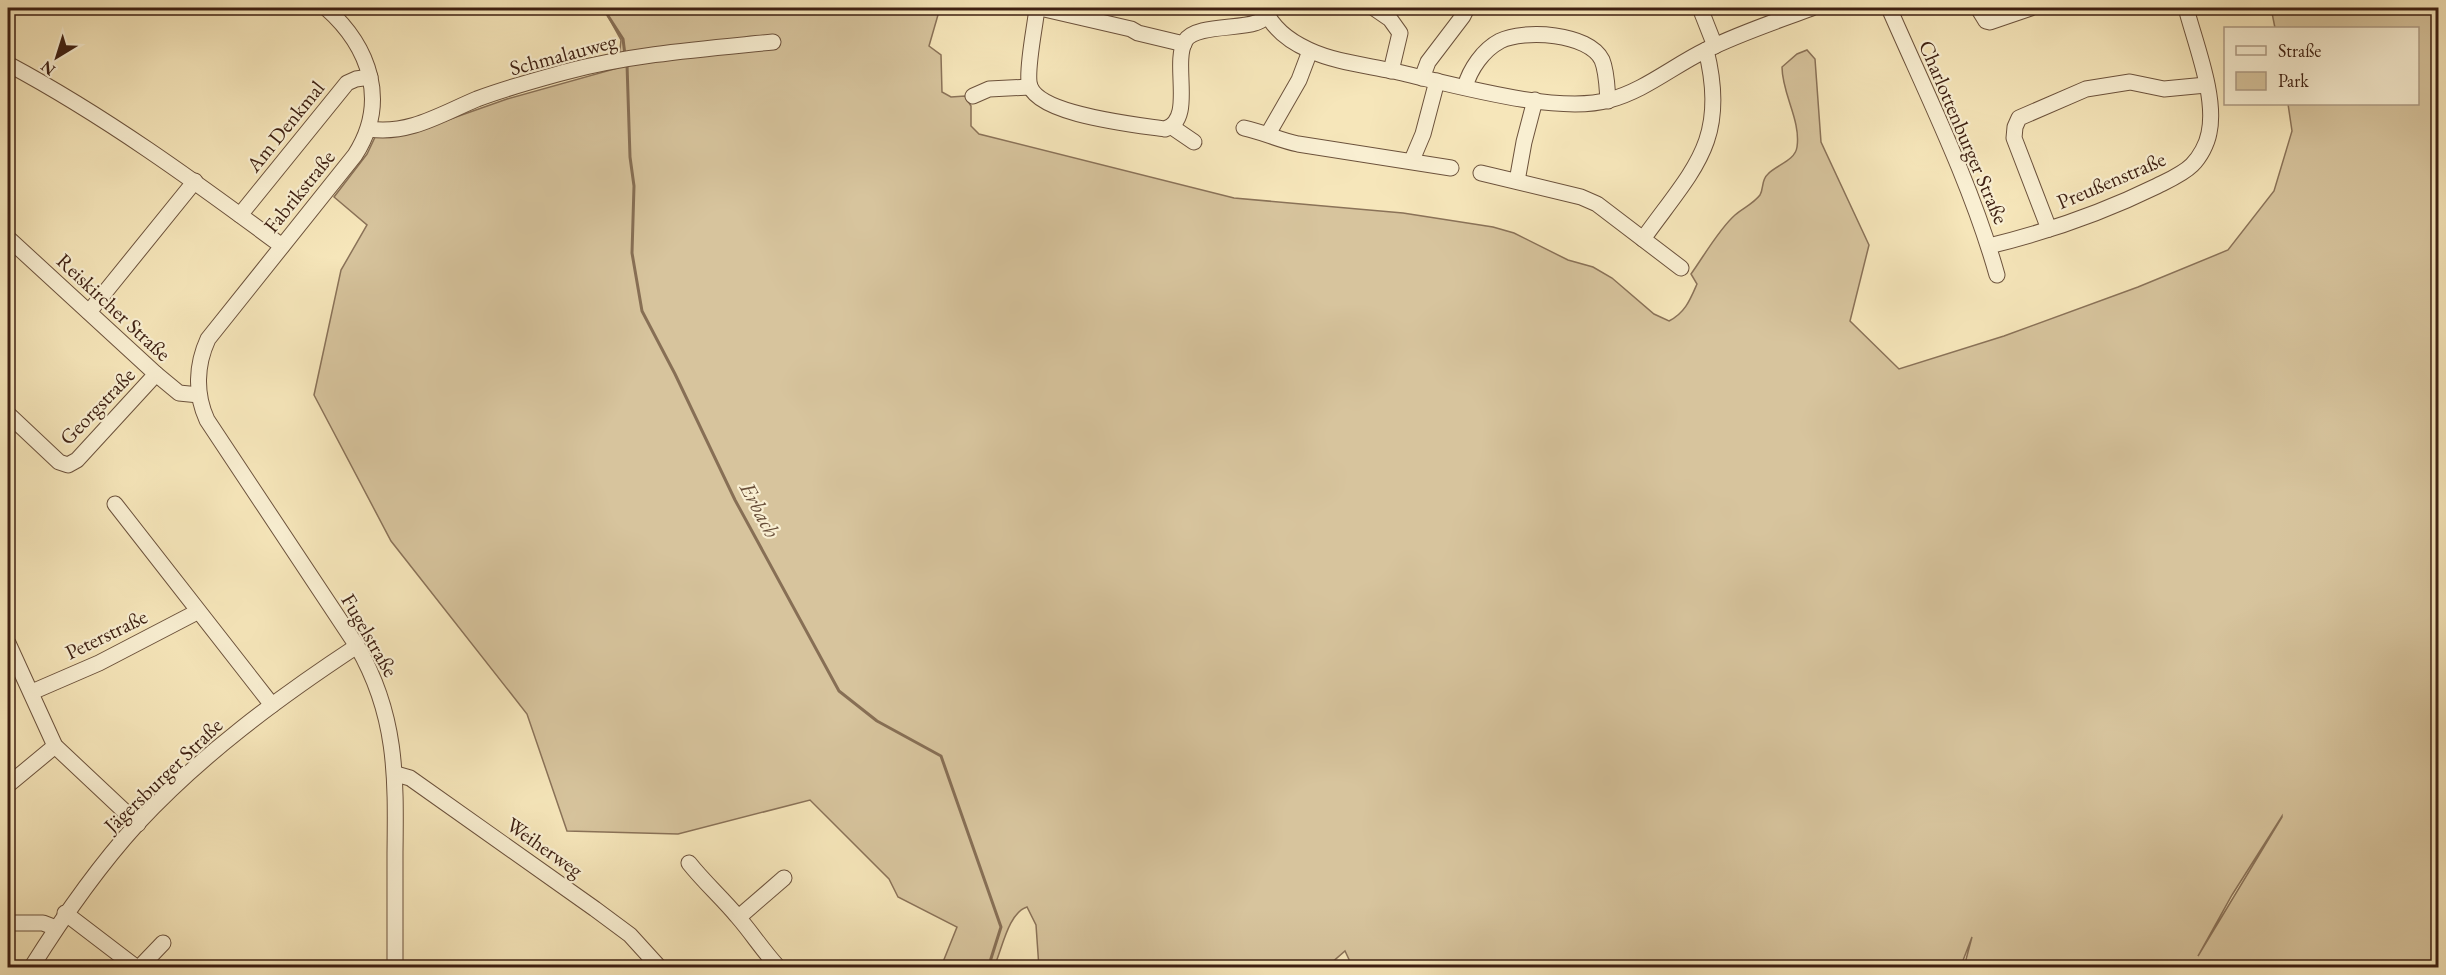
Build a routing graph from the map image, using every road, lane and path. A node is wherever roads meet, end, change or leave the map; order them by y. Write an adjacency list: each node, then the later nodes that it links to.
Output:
1 (326, 8): 20 (street, Fabrikstraße)
2 (1039, 8): 15 (street); 23 (street)
3 (1374, 8): 19 (street)
4 (1467, 8): 21 (street)
5 (1700, 8): 16 (street)
6 (1806, 8): 16 (street)
7 (1889, 8): 43 (street, Charlottenburger Straße)
8 (1978, 8): 12 (street)
9 (2031, 8): 12 (street)
10 (2186, 8): 22 (street, Preußenstraße)
11 (1266, 12): 15 (street); 17 (street)
12 (1986, 21): 13 (street)
13 (1983, 37)
14 (773, 42): 30 (street, Schmalauweg)
15 (1184, 44): 28 (street)
16 (1711, 48): 27 (street); 41 (street)
17 (1310, 51): 19 (street); 31 (street)
18 (8, 64): 37 (street)
19 (1390, 71): 21 (street)
20 (370, 77): 30 (street, Fabrikstraße); 38 (street, Am Denkmal)
21 (1430, 80): 24 (street); 33 (street)
22 (2206, 85): 39 (street, Preußenstraße); 39 (street)
23 (1030, 87): 25 (street); 28 (street)
24 (1465, 87): 26 (street); 27 (street)
25 (973, 96)
26 (1535, 100): 27 (street); 36 (street)
27 (1608, 101)
28 (1172, 127): 32 (street)
29 (1244, 128): 31 (street)
30 (369, 129): 42 (street, Fabrikstraße)
31 (1268, 134): 33 (street)
32 (1194, 142)
33 (1412, 160): 34 (street)
34 (1451, 168)
35 (1481, 173): 36 (street)
36 (1517, 181): 41 (street)
37 (195, 182): 38 (street); 46 (street)
38 (240, 215): 42 (street)
39 (2049, 229): 43 (street, Preußenstraße)
40 (8, 238): 46 (street, Reiskircher Straße)
41 (1644, 239): 44 (street)
42 (282, 246): 48 (street, Fabrikstraße)
43 (1989, 246): 45 (street, Charlottenburger Straße)
44 (1682, 268)
45 (1997, 275)
46 (89, 312): 47 (street, Reiskircher Straße)
47 (156, 374): 48 (street, Reiskircher Straße); 49 (street, Georgstraße)
48 (199, 395): 53 (street, Fugelstraße)
49 (8, 414)
50 (115, 504): 51 (street)
51 (198, 612): 54 (street, Peterstraße); 55 (street)
52 (8, 643): 54 (street)
53 (357, 646): 55 (street, Jägersburger Straße); 57 (street, Fugelstraße)
54 (32, 692): 56 (street)
55 (272, 705): 59 (street, Jägersburger Straße)
56 (55, 746): 58 (street); 59 (street)
57 (396, 774): 69 (street, Fugelstraße); 70 (street, Weiherweg)
58 (8, 785)
59 (138, 824): 62 (street, Jägersburger Straße)
60 (689, 863): 63 (street)
61 (784, 878): 63 (street)
62 (65, 913): 65 (street, Jägersburger Straße); 68 (street)
63 (739, 917): 71 (street)
64 (8, 923): 65 (street)
65 (56, 928): 67 (street, Jägersburger Straße)
66 (163, 943): 68 (street)
67 (31, 968)
68 (138, 968)
69 (395, 968)
70 (660, 968)
71 (779, 968)

